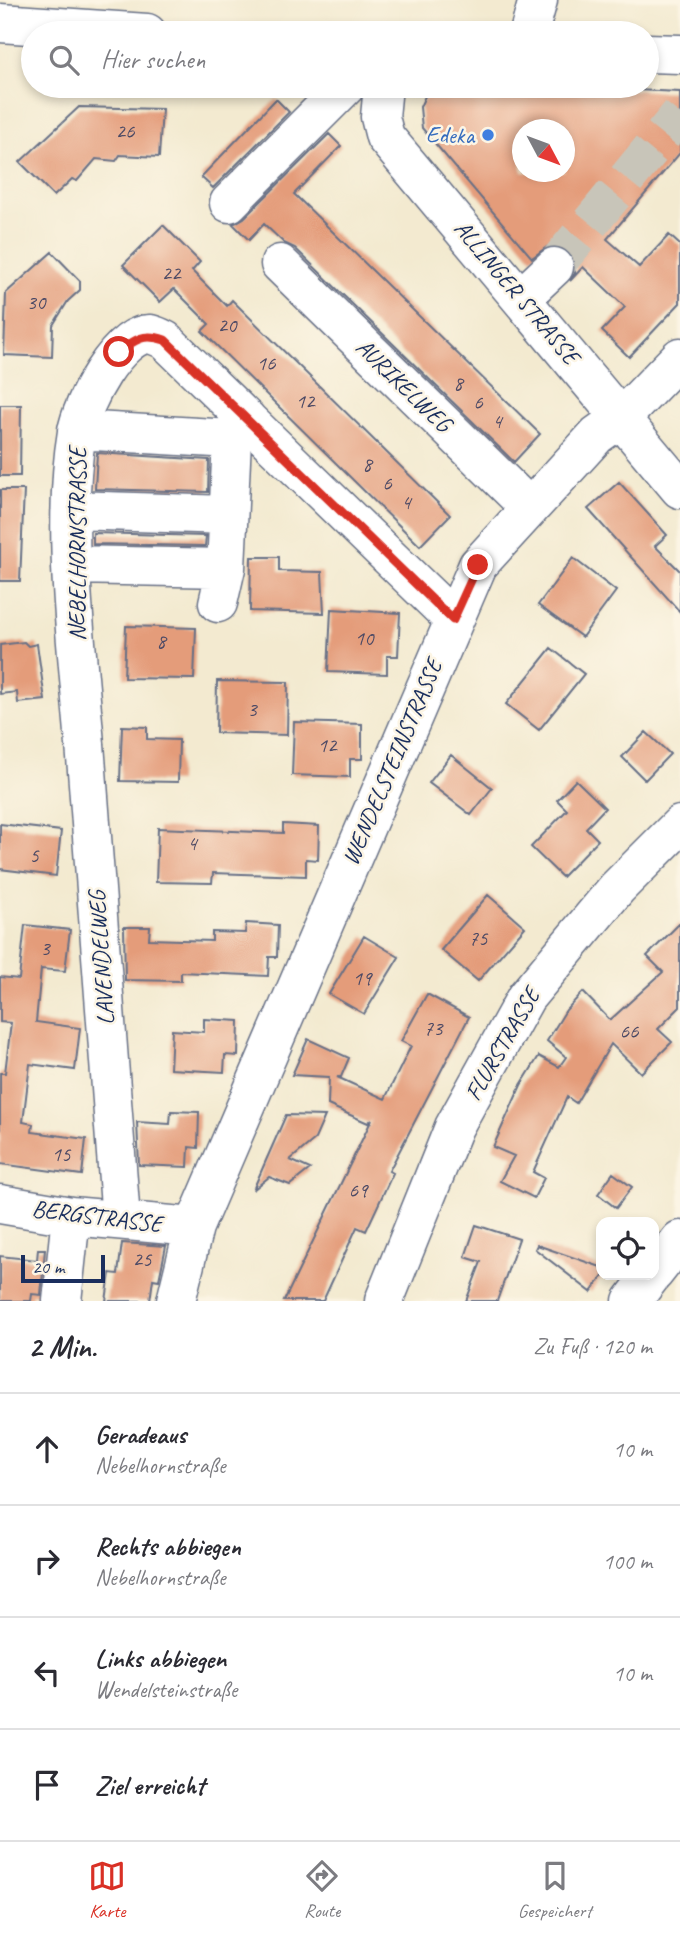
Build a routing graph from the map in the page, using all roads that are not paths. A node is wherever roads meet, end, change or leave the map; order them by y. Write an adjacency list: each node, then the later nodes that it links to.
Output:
1 (538, 0): 4 (street)
2 (19, 16): 3 (street)
3 (57, 21)
4 (532, 21)
5 (659, 53): 6 (street)
6 (680, 54)
7 (333, 98): 9 (street)
8 (382, 98): 12 (street, ALLINGER STRASSE)
9 (229, 203)
10 (280, 264): 18 (street, AURIKELWEG)
11 (554, 267): 12 (street)
12 (521, 298): 14 (street, ALLINGER STRASSE)
13 (680, 357): 14 (street, WENDELSTEINSTRASSE)
14 (622, 417): 17 (street, ALLINGER STRASSE); 18 (street, WENDELSTEINSTRASSE)
15 (239, 429): 16 (street); 16 (street, NEBELHORNSTRASSE); 20 (street); 22 (street, NEBELHORNSTRASSE)
16 (77, 430): 19 (street, NEBELHORNSTRASSE)
17 (680, 489)
18 (529, 507): 22 (street, WENDELSTEINSTRASSE)
19 (72, 510): 20 (street); 21 (street, NEBELHORNSTRASSE)
20 (228, 515): 21 (street)
21 (72, 565): 23 (street, NEBELHORNSTRASSE)
22 (453, 620): 28 (street, WENDELSTEINSTRASSE)
23 (81, 696): 27 (street, LAVENDELWEG)
24 (680, 825): 34 (street, FLURSTRASSE)
25 (0, 1203): 26 (street, BERGSTRASSE)
26 (71, 1216): 27 (street, BERGSTRASSE); 32 (street)
27 (121, 1220): 28 (street, BERGSTRASSE)
28 (194, 1227): 33 (street, WENDELSTEINSTRASSE)
29 (680, 1240): 30 (street)
30 (659, 1266)
31 (648, 1280): 35 (street)
32 (62, 1301)
33 (176, 1301)
34 (384, 1301)
35 (632, 1301)

